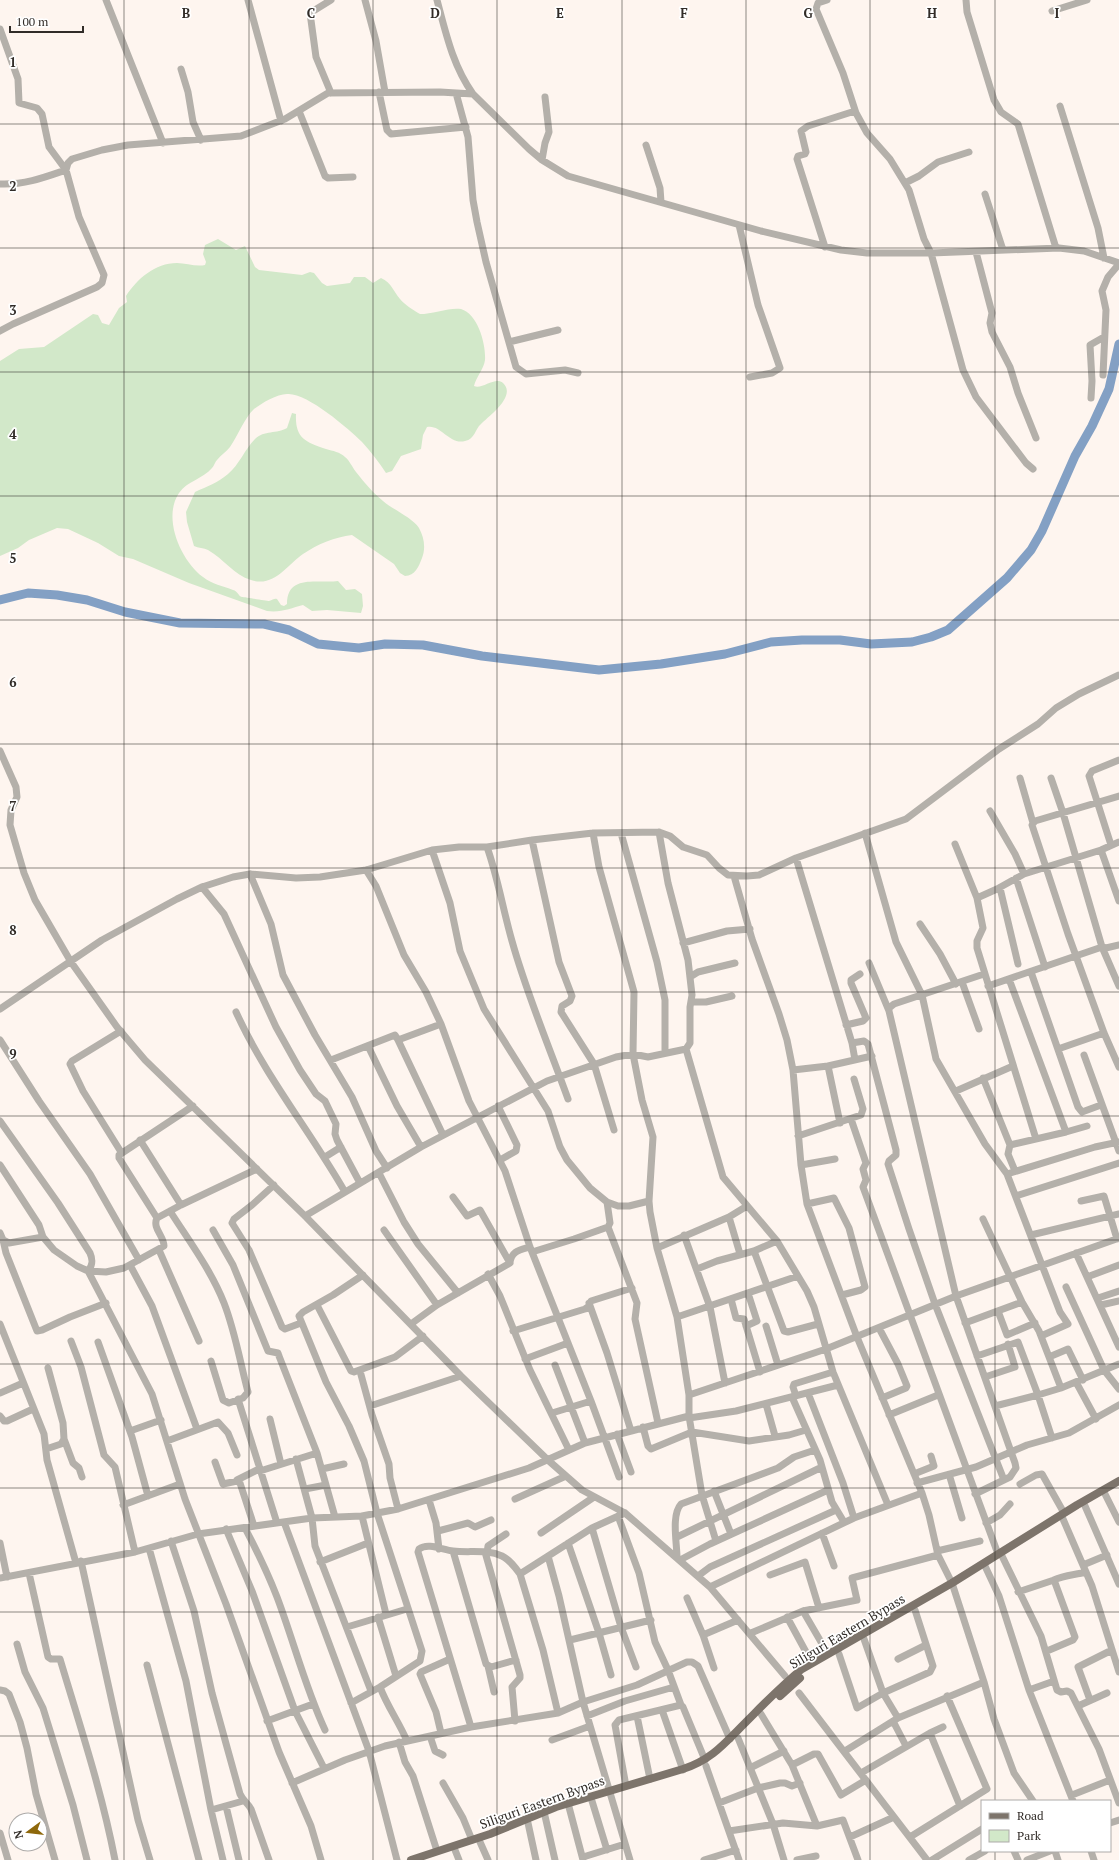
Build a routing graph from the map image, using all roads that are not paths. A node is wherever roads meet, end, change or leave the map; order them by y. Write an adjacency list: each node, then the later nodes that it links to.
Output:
1 (106, 0): 23 (street)
2 (248, 0): 20 (street)
3 (332, 0): 13 (street)
4 (365, 0): 12 (street)
5 (437, 0): 15 (street)
6 (827, 0): 18 (street)
7 (966, 0): 35 (street)
8 (1087, 0): 9 (street)
9 (1052, 11)
10 (0, 30): 27 (street)
11 (181, 69): 22 (street)
12 (382, 92): 13 (street); 14 (street); 21 (street)
13 (331, 93): 19 (street)
14 (456, 93): 15 (street); 21 (street)
15 (474, 94): 26 (street)
16 (545, 97): 26 (street)
17 (1060, 106): 39 (street)
18 (855, 110): 29 (street); 34 (street)
19 (299, 111): 20 (street); 28 (street)
20 (281, 121): 22 (street)
21 (466, 126): 44 (street)
22 (201, 140): 23 (street)
23 (162, 143): 27 (street)
24 (646, 145): 32 (street)
25 (969, 152): 29 (street)
26 (542, 160): 32 (street)
27 (66, 170): 30 (street); 42 (street)
28 (353, 177)
29 (904, 183): 38 (street)
30 (0, 184)
31 (985, 194): 36 (street)
32 (661, 202): 33 (street)
33 (738, 225): 34 (street); 47 (street)
34 (824, 246): 38 (street)
35 (1056, 248): 36 (street); 39 (street)
36 (1003, 250): 37 (street)
37 (976, 252): 38 (street); 49 (street)
38 (931, 253): 50 (street)
39 (1104, 258): 40 (street)
40 (1119, 263): 43 (street)
41 (558, 330): 44 (street)
42 (0, 331)
43 (1104, 338): 46 (street); 48 (street)
44 (509, 342): 45 (street)
45 (578, 373)
46 (1103, 375)
47 (750, 378)
48 (1090, 398)
49 (1036, 438)
50 (1033, 469)
51 (1119, 675): 64 (street)
52 (0, 751): 90 (street)
53 (1119, 760): 57 (street)
54 (1020, 778): 60 (street)
55 (1051, 778): 59 (street)
56 (1119, 796): 57 (street)
57 (1098, 803): 59 (street); 68 (street)
58 (990, 811): 77 (street)
59 (1063, 813): 60 (street); 73 (street)
60 (1033, 822): 74 (street)
61 (659, 832): 63 (street); 78 (street); 86 (street)
62 (593, 833): 63 (street); 65 (street); 121 (street)
63 (621, 833): 120 (street)
64 (864, 833): 72 (street); 103 (street)
65 (532, 840): 69 (street); 126 (street)
66 (1119, 842): 68 (street)
67 (955, 844): 82 (street)
68 (1111, 846): 71 (street)
69 (487, 847): 70 (street); 131 (street)
70 (432, 850): 75 (street); 134 (street)
71 (1101, 850): 73 (street); 83 (street)
72 (796, 858): 78 (street); 110 (street)
73 (1076, 858): 74 (street); 88 (street)
74 (1046, 868): 77 (street); 89 (street)
75 (366, 870): 76 (street); 109 (street)
76 (250, 874): 80 (street); 124 (street)
77 (1024, 874): 79 (street)
78 (734, 876): 85 (street)
79 (1016, 878): 81 (street); 94 (street)
80 (202, 887): 90 (street); 153 (street)
81 (1000, 888): 82 (street); 93 (street)
82 (977, 898): 97 (street)
83 (1119, 901)
84 (920, 924): 100 (street)
85 (750, 929): 86 (street); 130 (street)
86 (683, 943): 98 (street)
87 (1119, 944): 88 (street)
88 (1102, 947): 89 (street); 102 (street)
89 (1076, 955): 94 (street); 113 (street)
90 (71, 962): 106 (street); 112 (street)
91 (734, 963): 98 (street)
92 (869, 963): 107 (street)
93 (1018, 964)
94 (1045, 967): 95 (street)
95 (1031, 972): 99 (street); 119 (street)
96 (860, 974): 110 (street)
97 (984, 974): 100 (street); 101 (street)
98 (690, 977): 105 (street)
99 (1009, 979): 101 (street); 146 (street)
100 (959, 983): 103 (street); 111 (street)
101 (988, 986): 128 (street)
102 (1119, 986)
103 (922, 995): 107 (street); 135 (street)
104 (732, 996): 105 (street)
105 (691, 1002): 118 (street)
106 (0, 1010)
107 (889, 1011): 220 (street)
108 (236, 1012): 157 (street)
109 (441, 1024): 115 (street); 140 (street)
110 (846, 1025): 116 (street)
111 (979, 1029)
112 (121, 1031): 138 (street); 156 (street)
113 (1104, 1033): 119 (street); 129 (street)
114 (0, 1040): 201 (street)
115 (398, 1040): 117 (street); 147 (street)
116 (852, 1042): 123 (street); 125 (street)
117 (368, 1046): 124 (street); 154 (street)
118 (686, 1048): 120 (street); 178 (street)
119 (1058, 1049): 137 (street)
120 (665, 1052): 121 (street)
121 (634, 1054): 126 (street); 174 (street)
122 (1084, 1055): 137 (street)
123 (872, 1056): 125 (street); 227 (street)
124 (331, 1060): 163 (street)
125 (855, 1060): 127 (street)
126 (594, 1064): 131 (street); 145 (street)
127 (828, 1066): 130 (street); 143 (street)
128 (1013, 1066): 132 (street); 149 (street)
129 (1119, 1067)
130 (793, 1070): 148 (street)
131 (560, 1076): 134 (street); 136 (street)
132 (983, 1078): 135 (street); 152 (street)
133 (854, 1079): 141 (street)
134 (534, 1087): 139 (street); 175 (street)
135 (956, 1091): 167 (street)
136 (568, 1099)
137 (1101, 1105): 151 (street)
138 (193, 1106): 150 (street); 164 (street)
139 (498, 1106): 140 (street); 159 (street)
140 (477, 1117): 147 (street); 159 (street)
141 (851, 1119): 143 (street); 233 (street)
142 (0, 1121): 207 (street)
143 (840, 1123): 148 (street)
144 (1087, 1126): 146 (street)
145 (614, 1130)
146 (1066, 1132): 149 (street)
147 (443, 1135): 154 (street)
148 (798, 1136): 162 (street)
149 (1036, 1139): 152 (street)
150 (140, 1140): 156 (street); 177 (street)
151 (1118, 1142): 155 (street); 165 (street)
152 (1010, 1145): 165 (street)
153 (341, 1147): 157 (street); 168 (street)
154 (420, 1147): 163 (street)
155 (1119, 1151)
156 (121, 1152): 184 (street)
157 (325, 1157): 170 (street)
158 (835, 1159): 162 (street)
159 (500, 1160): 196 (street)
160 (1119, 1163): 171 (street)
161 (0, 1165): 192 (street)
162 (801, 1165): 176 (street)
163 (387, 1168): 166 (street)
164 (258, 1169): 169 (street); 177 (street)
165 (1016, 1171): 167 (street)
166 (379, 1173): 168 (street); 217 (street)
167 (1007, 1174): 171 (street)
168 (360, 1183): 170 (street)
169 (274, 1185): 181 (street); 236 (street)
170 (345, 1192): 181 (street)
171 (1016, 1196): 190 (street)
172 (453, 1197): 202 (street)
173 (1081, 1200): 182 (street)
174 (649, 1201): 175 (street); 195 (street)
175 (607, 1202): 186 (street)
176 (807, 1204): 219 (street); 219 (street)
177 (181, 1205): 179 (street)
178 (747, 1206): 183 (street); 194 (street)
179 (170, 1211): 184 (street); 284 (street)
180 (1119, 1214): 182 (street)
181 (305, 1216): 209 (street)
182 (1110, 1216): 190 (street); 193 (street)
183 (729, 1217): 189 (street); 200 (street)
184 (157, 1218): 197 (street)
185 (983, 1218): 211 (street)
186 (608, 1227): 196 (street); 215 (street)
187 (213, 1230): 317 (street)
188 (384, 1230): 229 (street)
189 (684, 1235): 195 (street); 206 (street)
190 (1031, 1235): 204 (street)
191 (2, 1237): 192 (street); 225 (street)
192 (43, 1237): 207 (street)
193 (1118, 1238): 199 (street)
194 (777, 1241): 198 (street); 210 (street)
195 (657, 1248): 235 (street)
196 (531, 1249): 202 (street); 234 (street)
197 (159, 1250): 201 (street); 251 (street)
198 (754, 1251): 200 (street); 213 (street)
199 (1076, 1253): 204 (street); 212 (street)
200 (740, 1254): 206 (street)
201 (139, 1260): 203 (street)
202 (510, 1263): 208 (street)
203 (130, 1265): 207 (street); 301 (street)
204 (1042, 1265): 211 (street); 248 (street)
205 (1119, 1265): 212 (street)
206 (697, 1269): 231 (street)
207 (88, 1271): 225 (street)
208 (488, 1274): 217 (street); 245 (street)
209 (363, 1275): 228 (street); 240 (street)
210 (798, 1276): 213 (street); 241 (street)
211 (1011, 1277): 220 (street); 224 (street)
212 (1087, 1277): 221 (street)
213 (768, 1287): 218 (street); 241 (street)
214 (1066, 1287): 265 (street)
215 (632, 1288): 226 (street); 299 (street)
216 (1119, 1291): 221 (street)
217 (458, 1294): 229 (street)
218 (748, 1294): 222 (street); 242 (street)
219 (842, 1295): 249 (street)
220 (956, 1296): 227 (street); 237 (street)
221 (1098, 1298): 230 (street)
222 (731, 1299): 231 (street); 242 (street)
223 (1119, 1301): 230 (street)
224 (1022, 1302): 232 (street); 238 (street)
225 (106, 1303): 298 (street)
226 (589, 1303): 234 (street); 304 (street)
227 (935, 1304): 233 (street); 321 (street)
228 (317, 1305): 236 (street); 266 (street)
229 (437, 1305): 240 (street)
230 (1101, 1305): 246 (street)
231 (710, 1306): 235 (street); 273 (street)
232 (998, 1311): 237 (street); 238 (street)
233 (909, 1315): 244 (street); 280 (street)
234 (558, 1317): 245 (street); 253 (street)
235 (677, 1317): 279 (street)
236 (301, 1323): 361 (street)
237 (965, 1323): 257 (street)
238 (1035, 1323): 248 (street)
239 (0, 1324): 272 (street)
240 (411, 1324): 247 (street)
241 (818, 1324): 256 (street)
242 (746, 1326): 267 (street)
243 (766, 1326): 263 (street)
244 (879, 1328): 249 (street); 283 (street)
245 (513, 1331): 259 (street)
246 (1116, 1332): 255 (street)
247 (422, 1336): 266 (street); 269 (street)
248 (1041, 1336): 258 (street)
249 (857, 1337): 256 (street); 283 (street)
250 (72, 1341): 356 (street)
251 (199, 1341)
252 (98, 1342): 303 (street)
253 (568, 1343): 259 (street); 285 (street)
254 (1008, 1344): 257 (street); 270 (street); 281 (street)
255 (1119, 1346)
256 (826, 1349): 263 (street); 268 (street)
257 (977, 1356): 270 (street)
258 (1049, 1357): 271 (street); 275 (street)
259 (525, 1359): 292 (street)
260 (211, 1361): 284 (street)
261 (1119, 1364): 265 (street)
262 (554, 1365): 290 (street)
263 (778, 1365): 267 (street)
264 (48, 1368): 310 (street)
265 (1104, 1370): 271 (street); 276 (street)
266 (360, 1371): 288 (street)
267 (760, 1372): 273 (street)
268 (832, 1372): 274 (street); 282 (street)
269 (461, 1376): 288 (street); 322 (street)
270 (984, 1377): 289 (street)
271 (1079, 1381): 275 (street); 297 (street)
272 (23, 1383): 277 (street); 291 (street)
273 (725, 1383): 279 (street)
274 (838, 1385): 278 (street); 357 (street)
275 (1060, 1388): 281 (street)
276 (1119, 1389)
277 (0, 1393)
278 (808, 1393): 282 (street); 369 (street)
279 (689, 1395): 295 (street)
280 (938, 1395): 293 (street); 328 (street)
281 (1038, 1395): 289 (street); 309 (street)
282 (794, 1397): 286 (street); 302 (street)
283 (882, 1398): 293 (street)
284 (238, 1399): 329 (street)
285 (591, 1401): 290 (street); 308 (street)
286 (766, 1404): 295 (street); 307 (street)
287 (1119, 1405): 297 (street)
288 (370, 1406): 359 (street)
289 (995, 1406): 316 (street)
290 (570, 1407): 292 (street); 312 (street)
291 (33, 1409): 294 (street); 313 (street)
292 (552, 1413): 314 (street)
293 (889, 1415): 331 (street)
294 (0, 1416)
295 (689, 1417): 299 (street); 305 (street)
296 (270, 1419): 324 (street)
297 (1096, 1419): 309 (street)
298 (161, 1420): 303 (street); 311 (street)
299 (658, 1423): 300 (street)
300 (643, 1427): 304 (street); 305 (street)
301 (197, 1429): 311 (street); 318 (street)
302 (806, 1430): 307 (street); 315 (street)
303 (130, 1431): 351 (street)
304 (631, 1431): 306 (street)
305 (692, 1432): 307 (street); 350 (street)
306 (617, 1434): 308 (street); 330 (street)
307 (775, 1436)
308 (605, 1438): 312 (street); 335 (street)
309 (1052, 1438): 316 (street)
310 (64, 1439): 313 (street); 334 (street)
311 (167, 1441): 340 (street)
312 (585, 1443): 314 (street)
313 (46, 1449): 404 (street)
314 (569, 1450): 322 (street)
315 (815, 1450): 326 (street); 346 (street)
316 (1010, 1452): 321 (street); 337 (street)
317 (317, 1453): 320 (street); 327 (street)
318 (237, 1455)
319 (931, 1456): 331 (street)
320 (296, 1459): 324 (street); 344 (street)
321 (996, 1459): 328 (street); 337 (street)
322 (549, 1461): 333 (street); 354 (street)
323 (215, 1462): 377 (street)
324 (281, 1464): 329 (street)
325 (344, 1464): 327 (street)
326 (822, 1467): 345 (street); 363 (street)
327 (322, 1469): 342 (street)
328 (966, 1470): 332 (street); 348 (street)
329 (260, 1471): 336 (street); 372 (street)
330 (631, 1472)
331 (914, 1474): 339 (street)
332 (949, 1474): 339 (street); 370 (street)
333 (566, 1476): 352 (street); 353 (street)
334 (82, 1477)
335 (619, 1477)
336 (237, 1480)
337 (1004, 1480): 348 (street)
338 (1119, 1481): 366 (main road, Siliguri Eastern Bypass)
339 (917, 1483): 347 (street)
340 (180, 1484): 351 (street); 384 (street)
341 (1020, 1484): 366 (street)
342 (326, 1485): 344 (street); 367 (street)
343 (1119, 1486): 349 (main road, Siliguri Eastern Bypass)
344 (304, 1489): 368 (street)
345 (828, 1490): 360 (street); 386 (street)
346 (714, 1491): 350 (street); 363 (street)
347 (922, 1493): 357 (street); 399 (street)
348 (975, 1494): 376 (street)
349 (1105, 1494): 358 (main road, Siliguri Eastern Bypass); 375 (street)
350 (702, 1495): 373 (street); 387 (street)
351 (148, 1496): 356 (street)
352 (594, 1497): 362 (street); 382 (street)
353 (515, 1499)
354 (429, 1500): 359 (street); 381 (street)
355 (1010, 1504): 376 (street)
356 (123, 1505): 397 (street)
357 (888, 1505): 369 (street)
358 (1085, 1506): 366 (main road, Siliguri Eastern Bypass); 401 (street)
359 (398, 1509): 361 (street)
360 (836, 1510): 374 (street); 412 (street)
361 (377, 1513): 364 (street); 421 (street)
362 (625, 1513): 365 (street); 403 (street)
363 (723, 1515): 373 (street); 386 (street)
364 (362, 1516): 367 (street); 392 (street)
365 (618, 1516): 379 (street); 427 (street)
366 (1064, 1516): 400 (main road, Siliguri Eastern Bypass); 408 (street)
367 (334, 1517): 368 (street)
368 (312, 1518): 372 (street); 405 (street)
369 (854, 1518): 374 (street)
370 (962, 1518)
371 (491, 1520): 381 (street)
372 (280, 1522): 377 (street); 468 (street)
373 (709, 1522): 387 (street); 388 (street)
374 (844, 1522): 383 (street)
375 (1119, 1522)
376 (986, 1524): 400 (street)
377 (254, 1526): 378 (street)
378 (246, 1528): 380 (street); 469 (street)
379 (592, 1528): 393 (street); 430 (street)
380 (226, 1529): 384 (street); 473 (street)
381 (438, 1531): 395 (street)
382 (541, 1533)
383 (822, 1533): 406 (street); 417 (street)
384 (198, 1534): 390 (street); 479 (street)
385 (506, 1534): 398 (street)
386 (731, 1534): 388 (street)
387 (677, 1537): 403 (street)
388 (716, 1541): 403 (street)
389 (980, 1541): 399 (street)
390 (171, 1542): 394 (street); 515 (street)
391 (0, 1543): 413 (street)
392 (368, 1543): 405 (street); 424 (street)
393 (568, 1543): 402 (street); 431 (street)
394 (148, 1548): 397 (street); 521 (street)
395 (439, 1549): 396 (street); 442 (street)
396 (453, 1551): 398 (street); 447 (street)
397 (135, 1552): 404 (street)
398 (486, 1552): 410 (street); 444 (street)
399 (937, 1553): 415 (street); 420 (street)
400 (1000, 1555): 407 (main road, Siliguri Eastern Bypass); 415 (main road, Siliguri Eastern Bypass); 418 (street)
401 (1107, 1555): 408 (street); 416 (street)
402 (548, 1556): 410 (street); 435 (street)
403 (679, 1559): 412 (street)
404 (79, 1562): 409 (street); 546 (street)
405 (320, 1562): 429 (street)
406 (834, 1566)
407 (985, 1566): 415 (main road, Siliguri Eastern Bypass); 460 (street)
408 (1085, 1568): 414 (street); 438 (street)
409 (29, 1573): 413 (street); 545 (street)
410 (520, 1574): 474 (street)
411 (770, 1575): 420 (street)
412 (698, 1576): 417 (street)
413 (3, 1577)
414 (1054, 1580): 418 (street); 439 (street)
415 (952, 1584): 422 (main road, Siliguri Eastern Bypass); 440 (main road, Siliguri Eastern Bypass); 456 (street)
416 (1119, 1584)
417 (710, 1587): 428 (street)
418 (1018, 1592): 439 (street)
419 (687, 1598): 433 (street)
420 (819, 1608): 423 (street)
421 (407, 1609): 424 (street); 453 (street)
422 (914, 1610): 434 (main road, Siliguri Eastern Bypass); 437 (street)
423 (803, 1611): 426 (street); 440 (street)
424 (386, 1614): 425 (street)
425 (378, 1617): 429 (street); 453 (street)
426 (787, 1617): 432 (street); 445 (street)
427 (651, 1620): 430 (street); 450 (street)
428 (738, 1620): 432 (street); 433 (street)
429 (346, 1627): 461 (street)
430 (622, 1627): 431 (street); 448 (street)
431 (599, 1632): 435 (street); 452 (street)
432 (750, 1634): 454 (street)
433 (703, 1635): 449 (street)
434 (864, 1639): 441 (main road, Siliguri Eastern Bypass); 463 (street)
435 (570, 1640): 467 (street)
436 (17, 1644): 544 (street)
437 (926, 1645): 443 (street); 463 (street)
438 (1112, 1650): 451 (street); 466 (street)
439 (1047, 1651): 455 (street)
440 (828, 1654): 445 (main road, Siliguri Eastern Bypass)
441 (839, 1654): 454 (main road, Siliguri Eastern Bypass); 463 (street)
442 (450, 1659): 482 (street); 485 (street)
443 (898, 1659)
444 (516, 1660): 447 (street); 480 (street)
445 (812, 1663): 454 (main road, Siliguri Eastern Bypass)
446 (147, 1665): 547 (street)
447 (488, 1666): 462 (street)
448 (636, 1667)
449 (714, 1668)
450 (668, 1670): 458 (street); 467 (street); 488 (street)
451 (1119, 1672)
452 (611, 1675)
453 (396, 1676): 457 (street)
454 (789, 1681): 475 (main road, Siliguri Eastern Bypass); 488 (main road, Siliguri Eastern Bypass); 494 (street)
455 (1054, 1681): 460 (street); 471 (street)
456 (984, 1682): 465 (street); 514 (street)
457 (380, 1687): 461 (street); 490 (street)
458 (674, 1687): 470 (street); 476 (street)
459 (0, 1690): 543 (street)
460 (1029, 1690): 512 (street)
461 (371, 1691): 468 (street)
462 (494, 1692)
463 (883, 1693): 478 (street)
464 (1107, 1693): 466 (street)
465 (946, 1696): 478 (street); 519 (street)
466 (1090, 1700): 471 (street)
467 (584, 1702): 474 (street); 476 (street)
468 (351, 1703): 492 (street)
469 (313, 1704): 473 (street); 484 (street)
470 (681, 1705): 472 (street); 496 (street)
471 (1078, 1706): 504 (street)
472 (662, 1710): 477 (street); 500 (street)
473 (296, 1711): 479 (street); 498 (street)
474 (558, 1713): 480 (street)
475 (761, 1714): 488 (main road, Siliguri Eastern Bypass); 493 (street)
476 (588, 1716): 481 (street)
477 (637, 1716): 502 (street); 508 (street)
478 (896, 1719): 491 (street); 494 (street)
479 (267, 1721): 505 (street)
480 (515, 1721): 482 (street)
481 (590, 1726): 489 (street); 511 (street)
482 (471, 1727): 485 (street)
483 (943, 1727): 486 (street)
484 (325, 1730)
485 (441, 1733): 487 (street)
486 (930, 1733): 491 (street); 519 (street)
487 (430, 1736): 490 (street); 495 (street)
488 (734, 1738): 496 (main road, Siliguri Eastern Bypass); 499 (street)
489 (552, 1740)
490 (403, 1741): 492 (street); 537 (street)
491 (906, 1746): 501 (street)
492 (370, 1751): 498 (street); 552 (street)
493 (784, 1751): 497 (street); 499 (street)
494 (845, 1751): 501 (street)
495 (443, 1755)
496 (706, 1763): 500 (main road, Siliguri Eastern Bypass); 511 (main road, Siliguri Eastern Bypass); 516 (street)
497 (792, 1765): 503 (street); 507 (street)
498 (324, 1768): 505 (street)
499 (750, 1768): 509 (street)
500 (683, 1770): 502 (main road, Siliguri Eastern Bypass)
501 (861, 1773): 503 (street)
502 (650, 1779): 508 (main road, Siliguri Eastern Bypass)
503 (866, 1780): 523 (street)
504 (1110, 1780): 510 (street); 512 (street)
505 (292, 1783): 551 (street)
506 (443, 1783): 532 (street)
507 (800, 1783): 509 (street); 526 (street)
508 (626, 1786): 511 (main road, Siliguri Eastern Bypass)
509 (758, 1788): 516 (street); 525 (street)
510 (1116, 1789): 517 (street)
511 (610, 1793): 513 (main road, Siliguri Eastern Bypass); 532 (main road, Siliguri Eastern Bypass); 533 (street)
512 (1073, 1798)
513 (592, 1800): 520 (main road, Siliguri Eastern Bypass); 535 (street)
514 (1031, 1800)
515 (243, 1801): 518 (street); 550 (street)
516 (719, 1803): 528 (street)
517 (1119, 1803)
518 (226, 1806): 521 (street); 549 (street)
519 (960, 1806): 531 (street)
520 (569, 1807): 522 (main road, Siliguri Eastern Bypass); 541 (street)
521 (211, 1810): 548 (street)
522 (545, 1816): 524 (main road, Siliguri Eastern Bypass); 558 (street)
523 (894, 1816): 530 (street); 531 (street)
524 (528, 1823): 532 (main road, Siliguri Eastern Bypass); 557 (street)
525 (773, 1824): 526 (street); 528 (street); 562 (street)
526 (817, 1826): 530 (street)
527 (981, 1830): 566 (street)
528 (729, 1831): 536 (street)
529 (0, 1833): 542 (street)
530 (850, 1837): 564 (street)
531 (910, 1837): 565 (street)
532 (476, 1841): 534 (main road, Siliguri Eastern Bypass); 537 (main road, Siliguri Eastern Bypass); 556 (street)
533 (625, 1844): 535 (street); 559 (street)
534 (455, 1850): 554 (main road, Siliguri Eastern Bypass); 555 (street)
535 (607, 1850): 541 (street)
536 (736, 1850): 560 (street); 561 (street)
537 (437, 1851): 553 (main road, Siliguri Eastern Bypass)
538 (983, 1852): 567 (street)
539 (1047, 1852): 568 (street)
540 (816, 1855): 563 (street)
541 (583, 1859)
542 (8, 1860)
543 (55, 1860)
544 (87, 1860)
545 (115, 1860)
546 (150, 1860)
547 (198, 1860)
548 (223, 1860)
549 (239, 1860)
550 (269, 1860)
551 (321, 1860)
552 (397, 1860)
553 (411, 1860)
554 (425, 1860)
555 (459, 1860)
556 (488, 1860)
557 (536, 1860)
558 (554, 1860)
559 (630, 1860)
560 (705, 1860)
561 (739, 1860)
562 (784, 1860)
563 (797, 1860)
564 (858, 1860)
565 (927, 1860)
566 (932, 1860)
567 (969, 1860)
568 (1027, 1860)

